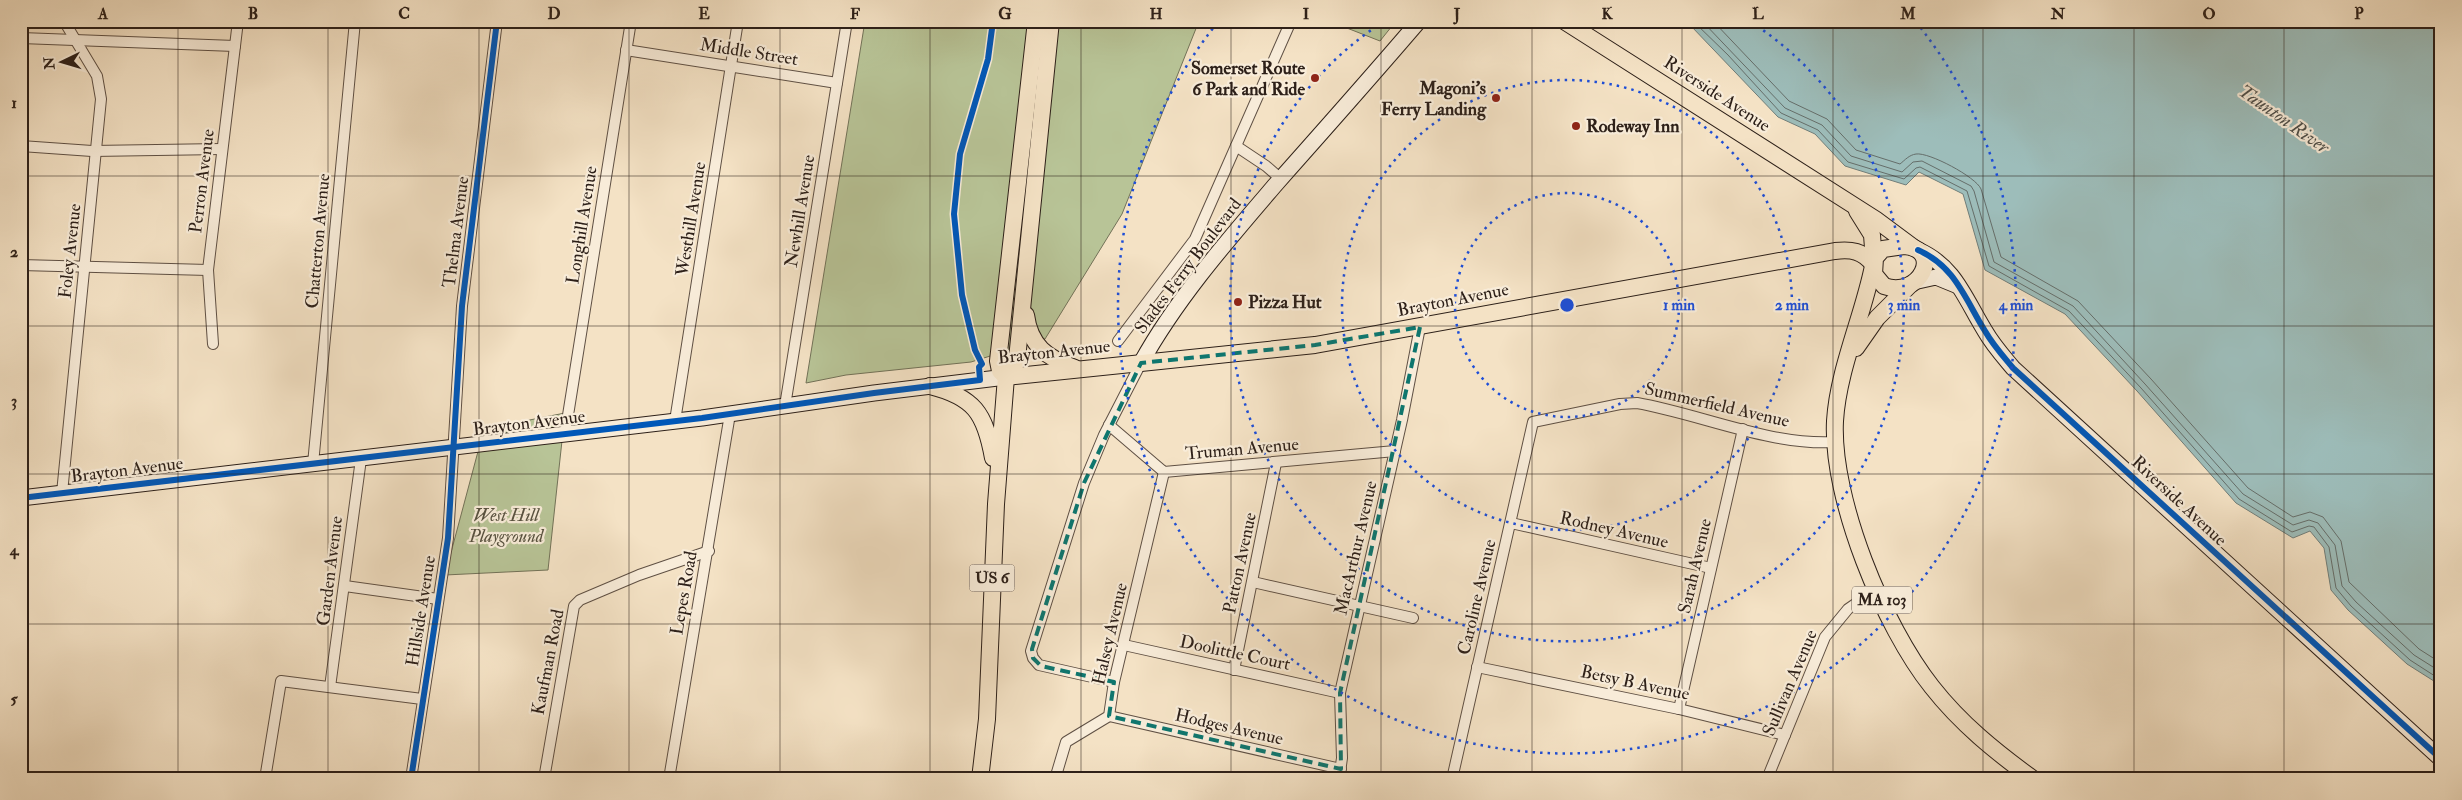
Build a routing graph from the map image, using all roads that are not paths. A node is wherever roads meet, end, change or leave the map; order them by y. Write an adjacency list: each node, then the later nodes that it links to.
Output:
1 (64, 21): 14 (street, Foley Avenue)
2 (238, 21): 15 (street, Perron Avenue)
3 (355, 21): 53 (street, Chatterton Avenue)
4 (497, 21): 49 (street, Thelma Avenue)
5 (631, 21): 16 (street, Longhill Avenue)
6 (738, 21): 17 (street, Westhill Avenue)
7 (847, 21): 18 (street, Newhill Avenue)
8 (1036, 21): 39 (main road, US 6)
9 (1051, 21): 32 (main road, US 6)
10 (1291, 21): 20 (street)
11 (1419, 21): 23 (main road, Slades Ferry Boulevard)
12 (1564, 21): 24 (main road, Riverside Avenue / MA 103)
13 (21, 38): 14 (street)
14 (76, 41): 15 (street); 22 (street, Foley Avenue)
15 (235, 46): 21 (street, Perron Avenue)
16 (626, 50): 17 (street, Middle Street); 47 (street, Longhill Avenue)
17 (731, 65): 18 (street, Middle Street); 43 (street, Westhill Avenue)
18 (837, 82): 41 (street, Newhill Avenue)
19 (21, 146): 22 (street)
20 (1236, 146): 23 (street); 34 (street)
21 (221, 149): 22 (street); 29 (street, Perron Avenue)
22 (97, 151): 28 (street, Foley Avenue)
23 (1281, 180): 36 (main road, Slades Ferry Boulevard)
24 (1847, 202): 25 (main road, Riverside Avenue / MA 103); 26 (main road, Riverside Avenue / MA 103)
25 (1916, 249): 26 (main road); 30 (main road); 31 (main road, Riverside Avenue)
26 (1873, 264): 30 (main road); 33 (main road, Brayton Avenue); 38 (main road, MA 103)
27 (21, 265): 28 (street)
28 (85, 267): 29 (street); 56 (street, Foley Avenue)
29 (208, 270): 35 (street, Perron Avenue)
30 (1914, 283): 31 (main road); 38 (main road, MA 103)
31 (1961, 288): 77 (main road, Riverside Avenue)
32 (1024, 294): 37 (main road); 39 (main road, US 6)
33 (1420, 327): 36 (main road, Brayton Avenue); 50 (street, MacArthur Avenue)
34 (1118, 340)
35 (213, 344)
36 (1141, 363): 37 (main road, Brayton Avenue); 45 (street, Slades Ferry Boulevard)
37 (1079, 370): 39 (main road, Brayton Avenue)
38 (1846, 370): 48 (main road, MA 103)
39 (1006, 377): 40 (main road, Brayton Avenue); 55 (main road, US 6)
40 (930, 386): 41 (main road, Brayton Avenue); 55 (main road)
41 (785, 406): 42 (main road, Brayton Avenue)
42 (730, 414): 43 (main road, Brayton Avenue); 59 (street, Lepes Road)
43 (675, 421): 47 (main road, Brayton Avenue)
44 (1533, 422): 46 (street, Summerfield Avenue); 58 (street, Caroline Avenue)
45 (1109, 425): 54 (street, Truman Avenue); 70 (street, Slades Ferry Boulevard)
46 (1743, 429): 48 (street, Summerfield Avenue); 60 (street, Sarah Avenue)
47 (565, 434): 49 (main road, Brayton Avenue)
48 (1835, 442): 63 (main road, MA 103)
49 (455, 448): 51 (main road, Brayton Avenue); 64 (street, Hillside Avenue)
50 (1395, 451): 52 (street, Truman Avenue); 65 (street, MacArthur Avenue)
51 (360, 459): 53 (main road, Brayton Avenue); 62 (street, Garden Avenue)
52 (1276, 463): 54 (street, Truman Avenue); 61 (street, Patton Avenue)
53 (313, 464): 56 (main road, Brayton Avenue)
54 (1164, 472): 67 (street, Halsey Avenue)
55 (998, 480): 84 (main road, US 6)
56 (62, 493): 57 (main road, Brayton Avenue)
57 (21, 498)
58 (1511, 523): 60 (street, Rodney Avenue); 68 (street, Caroline Avenue)
59 (708, 550): 82 (street, Kaufman Road); 83 (street, Lepes Road)
60 (1711, 568): 74 (street, Sarah Avenue)
61 (1253, 582): 65 (street); 69 (street, Patton Avenue)
62 (345, 586): 64 (street); 71 (street, Garden Avenue)
63 (1877, 589): 76 (street, Sullivan Avenue); 88 (main road, MA 103)
64 (438, 599): 73 (street, Hillside Avenue)
65 (1360, 606): 66 (street); 72 (street, MacArthur Avenue)
66 (1413, 618)
67 (1124, 646): 69 (street, Doolittle Court); 70 (street, Halsey Avenue)
68 (1478, 667): 74 (street, Betsy B Avenue); 86 (street, Caroline Avenue)
69 (1234, 670): 72 (street, Doolittle Court)
70 (1114, 682): 75 (street, Halsey Avenue)
71 (330, 687): 73 (street); 80 (street)
72 (1340, 693): 78 (street, MacArthur Avenue)
73 (422, 699): 81 (street, Hillside Avenue)
74 (1679, 709): 76 (street, Betsy B Avenue)
75 (1110, 716): 78 (street, Hodges Avenue); 79 (street)
76 (1785, 735): 87 (street, Sullivan Avenue)
77 (2441, 759)
78 (1340, 774)
79 (1056, 777): 85 (street)
80 (265, 779)
81 (410, 779)
82 (544, 779)
83 (669, 779)
84 (980, 779)
85 (1072, 779)
86 (1452, 779)
87 (1767, 779)
88 (2033, 779)

